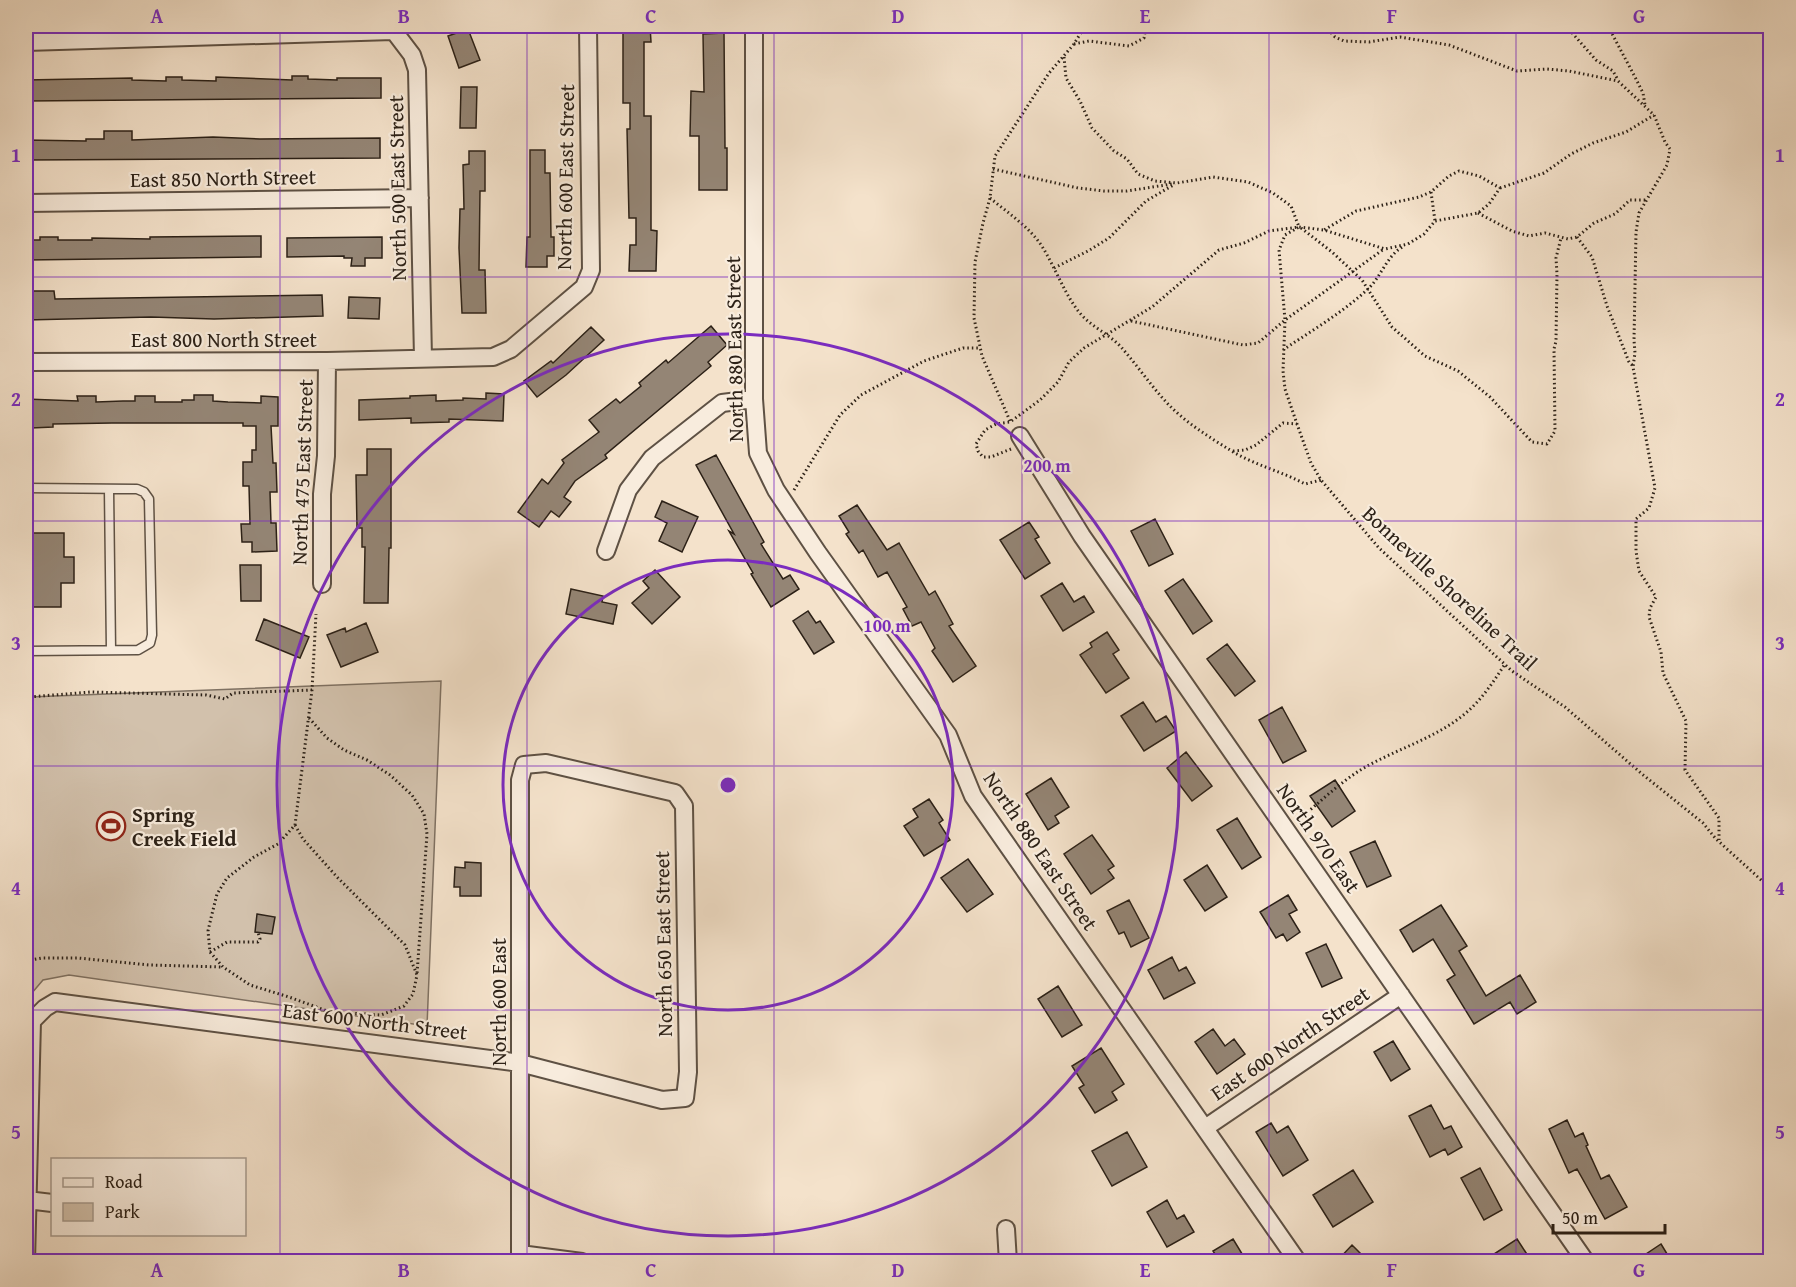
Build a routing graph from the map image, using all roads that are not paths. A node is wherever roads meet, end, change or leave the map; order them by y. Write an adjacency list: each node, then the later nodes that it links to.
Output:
1 (588, 26): 7 (street, North 600 East Street)
2 (754, 26): 10 (street, North 880 East Street)
3 (392, 28): 4 (street); 5 (street, North 500 East Street)
4 (26, 42)
5 (420, 198): 6 (street, East 850 North Street); 7 (street, North 500 East Street)
6 (26, 203)
7 (423, 358): 8 (street, East 800 North Street)
8 (327, 361): 9 (street, East 800 North Street); 15 (street, North 475 East Street)
9 (26, 362)
10 (754, 399): 14 (street); 23 (street, North 880 East Street)
11 (1022, 439): 19 (street, North 970 East)
12 (26, 488): 13 (lane)
13 (109, 489): 16 (lane); 16 (lane)
14 (606, 551)
15 (322, 584)
16 (111, 650): 17 (lane)
17 (26, 651)
18 (675, 793): 20 (street, North 600 East); 22 (street, North 650 East Street)
19 (1401, 994): 23 (street, East 600 North Street); 32 (street, North 970 East)
20 (520, 1063): 21 (street, East 600 North Street); 22 (street, East 600 North Street); 27 (street, North 600 East)
21 (29, 1080): 24 (street)
22 (685, 1098)
23 (1205, 1128): 31 (street, North 880 East Street)
24 (27, 1200): 25 (street); 28 (street)
25 (51, 1203)
26 (1006, 1229): 30 (street)
27 (520, 1258): 29 (street)
28 (26, 1262)
29 (582, 1262)
30 (1008, 1262)
31 (1299, 1262)
32 (1586, 1262)

